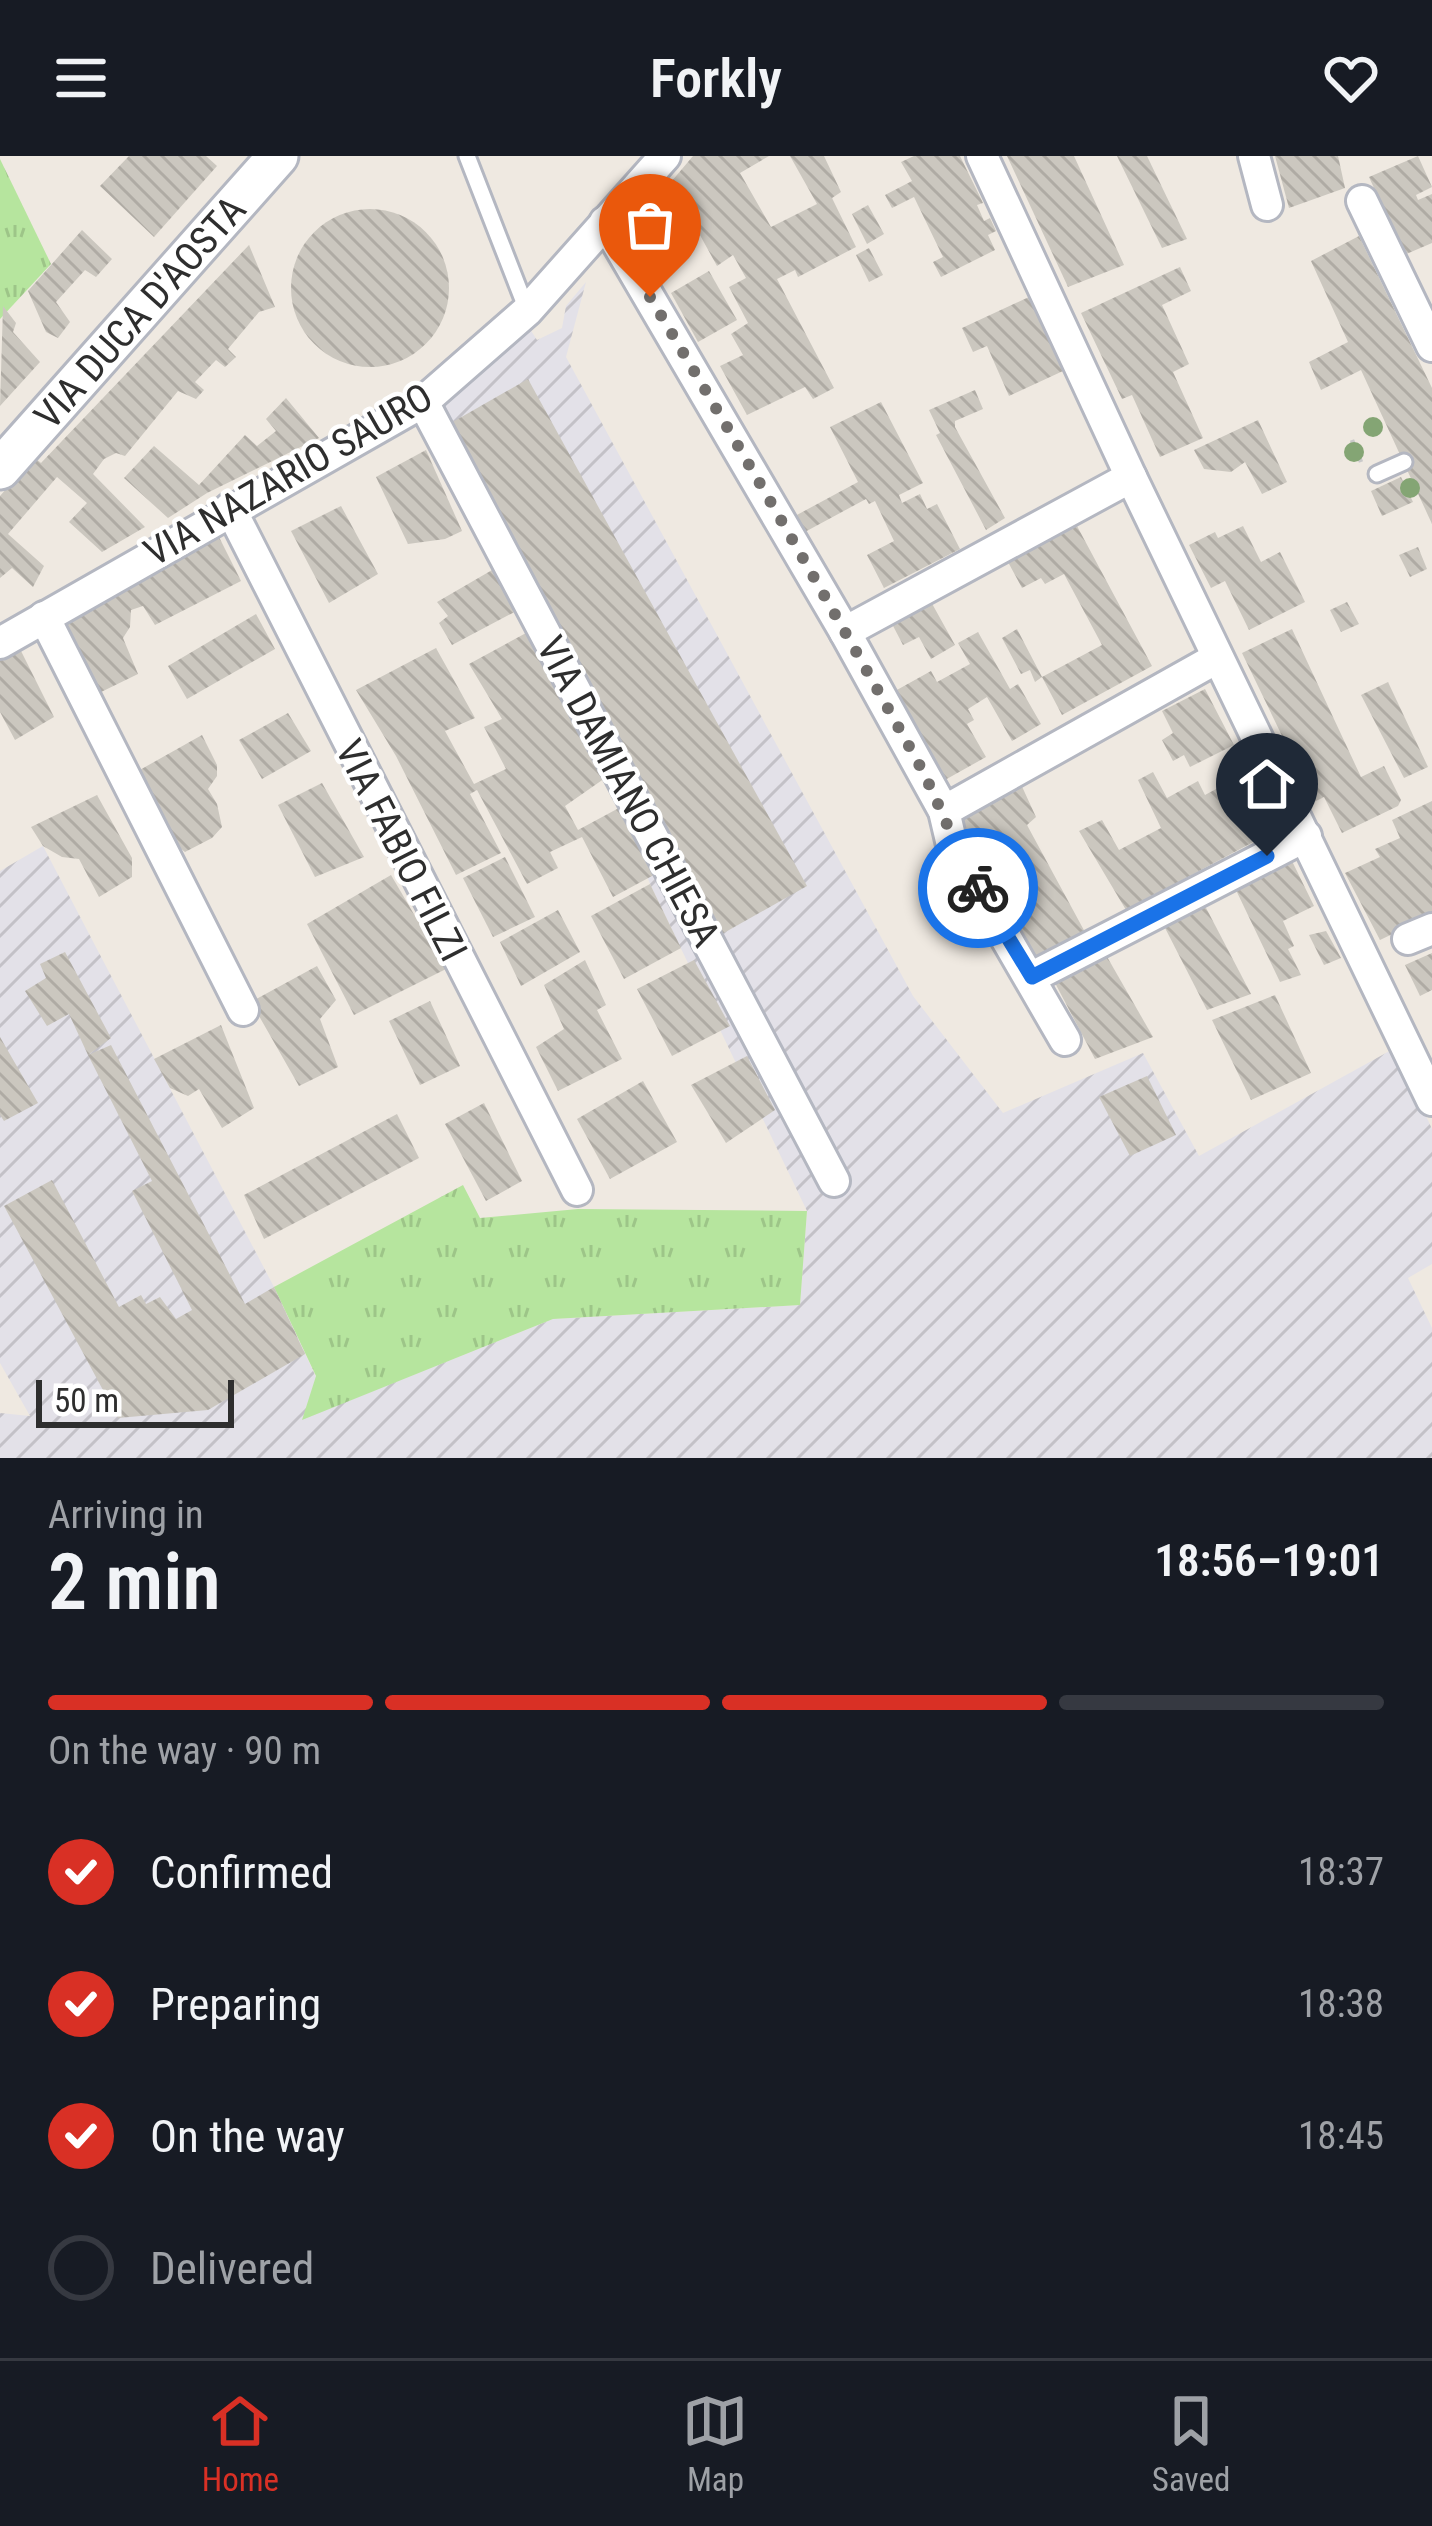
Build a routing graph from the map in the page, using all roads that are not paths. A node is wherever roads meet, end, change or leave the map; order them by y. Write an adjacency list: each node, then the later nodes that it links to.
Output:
1 (278, 156): 15 (street, VIA DUCA D'AOSTA)
2 (466, 156): 11 (lane)
3 (665, 156): 8 (street, VIA NAZARIO SAURO)
4 (982, 156): 17 (street)
5 (1254, 156): 7 (street)
6 (1361, 201): 10 (street)
7 (1267, 206)
8 (605, 222): 11 (street, VIA NAZARIO SAURO); 20 (street)
9 (1432, 272): 10 (street)
10 (1403, 286): 12 (street)
11 (527, 311): 13 (street, VIA NAZARIO SAURO)
12 (1432, 346)
13 (423, 402): 18 (street, VIA NAZARIO SAURO); 29 (street, VIA DAMIANO CHIESA)
14 (1404, 462): 16 (lane)
15 (0, 469)
16 (1370, 471)
17 (1131, 477): 20 (street); 22 (street)
18 (230, 508): 19 (street, VIA NAZARIO SAURO); 30 (street, VIA FABIO FILZI)
19 (44, 617): 21 (street, VIA NAZARIO SAURO); 26 (street)
20 (845, 632): 23 (street)
21 (0, 643)
22 (1217, 658): 23 (street); 24 (street)
23 (944, 811): 25 (street)
24 (1306, 836): 25 (street); 28 (street)
25 (1032, 977): 27 (street)
26 (243, 1010)
27 (1065, 1040)
28 (1432, 1100)
29 (834, 1181)
30 (577, 1190)

